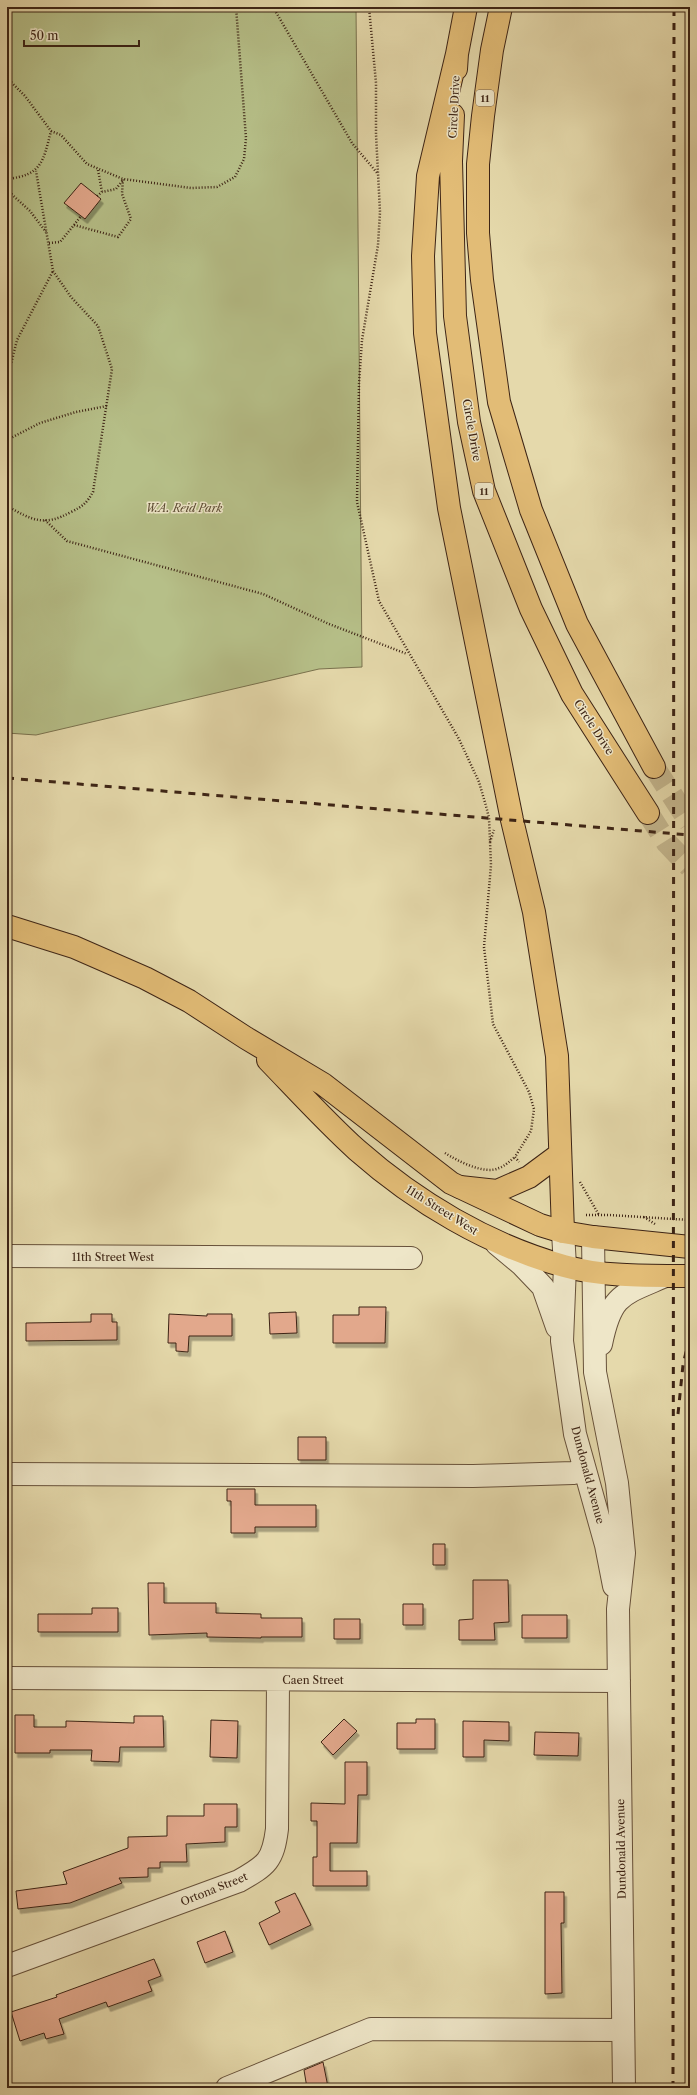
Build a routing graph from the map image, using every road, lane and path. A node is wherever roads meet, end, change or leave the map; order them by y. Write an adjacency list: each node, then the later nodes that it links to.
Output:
1 (236, 7): 13 (path)
2 (273, 7): 11 (path)
3 (369, 7): 11 (path)
4 (466, 7): 6 (main road, Circle Drive / 11)
5 (501, 7): 28 (main road, 11)
6 (457, 54): 29 (main road, Circle Drive / 11); 33 (main road)
7 (7, 78): 8 (path)
8 (51, 131): 9 (path); 10 (path)
9 (98, 170): 13 (path); 15 (path)
10 (36, 171): 12 (path); 19 (path)
11 (378, 174): 27 (path)
12 (7, 179)
13 (123, 179): 15 (path); 18 (path)
14 (7, 190): 19 (path)
15 (102, 192): 16 (path)
16 (97, 196)
17 (81, 216): 18 (path)
18 (74, 225): 20 (path)
19 (47, 232): 20 (path)
20 (49, 244): 21 (path)
21 (53, 271): 22 (path); 23 (path)
22 (7, 380)
23 (107, 406): 24 (path); 26 (path)
24 (7, 440)
25 (7, 506): 26 (path)
26 (45, 520): 27 (path)
27 (408, 654): 34 (path)
28 (654, 767)
29 (648, 813)
30 (7, 926): 31 (main road, 11th Street West)
31 (246, 1038): 36 (main road, 11th Street West); 41 (main road, 11th Street West)
32 (444, 1152): 34 (path)
33 (560, 1154): 35 (main road); 37 (main road)
34 (515, 1157): 35 (path)
35 (529, 1177): 36 (main road)
36 (460, 1187): 39 (main road, 11th Street West)
37 (562, 1211): 38 (path); 39 (main road)
38 (690, 1220)
39 (563, 1232): 40 (main road, 11th Street West); 45 (street, Dundonald Avenue)
40 (593, 1237): 42 (main road, 11th Street West); 46 (street, Dundonald Avenue)
41 (491, 1240): 45 (main road, 11th Street West); 49 (street, Dundonald Avenue)
42 (690, 1247)
43 (7, 1256): 44 (street, 11th Street West)
44 (412, 1258)
45 (564, 1266): 46 (main road, 11th Street West); 49 (street, Dundonald Avenue)
46 (594, 1271): 48 (main road, 11th Street West); 50 (street, Dundonald Avenue)
47 (690, 1276): 48 (main road, 11th Street West)
48 (663, 1277): 50 (street, Dundonald Avenue)
49 (562, 1341): 51 (street, Dundonald Avenue)
50 (595, 1372): 53 (street, Dundonald Avenue)
51 (585, 1470): 52 (street); 53 (street, Dundonald Avenue)
52 (7, 1474)
53 (618, 1609): 56 (street, Dundonald Avenue)
54 (7, 1678): 55 (street, Caen Street)
55 (278, 1680): 56 (street, Caen Street); 57 (street, Ortona Street)
56 (619, 1682): 58 (street, Dundonald Avenue)
57 (7, 1966)
58 (623, 2030): 59 (street); 60 (street, Dundonald Avenue)
59 (227, 2088)
60 (624, 2088)

